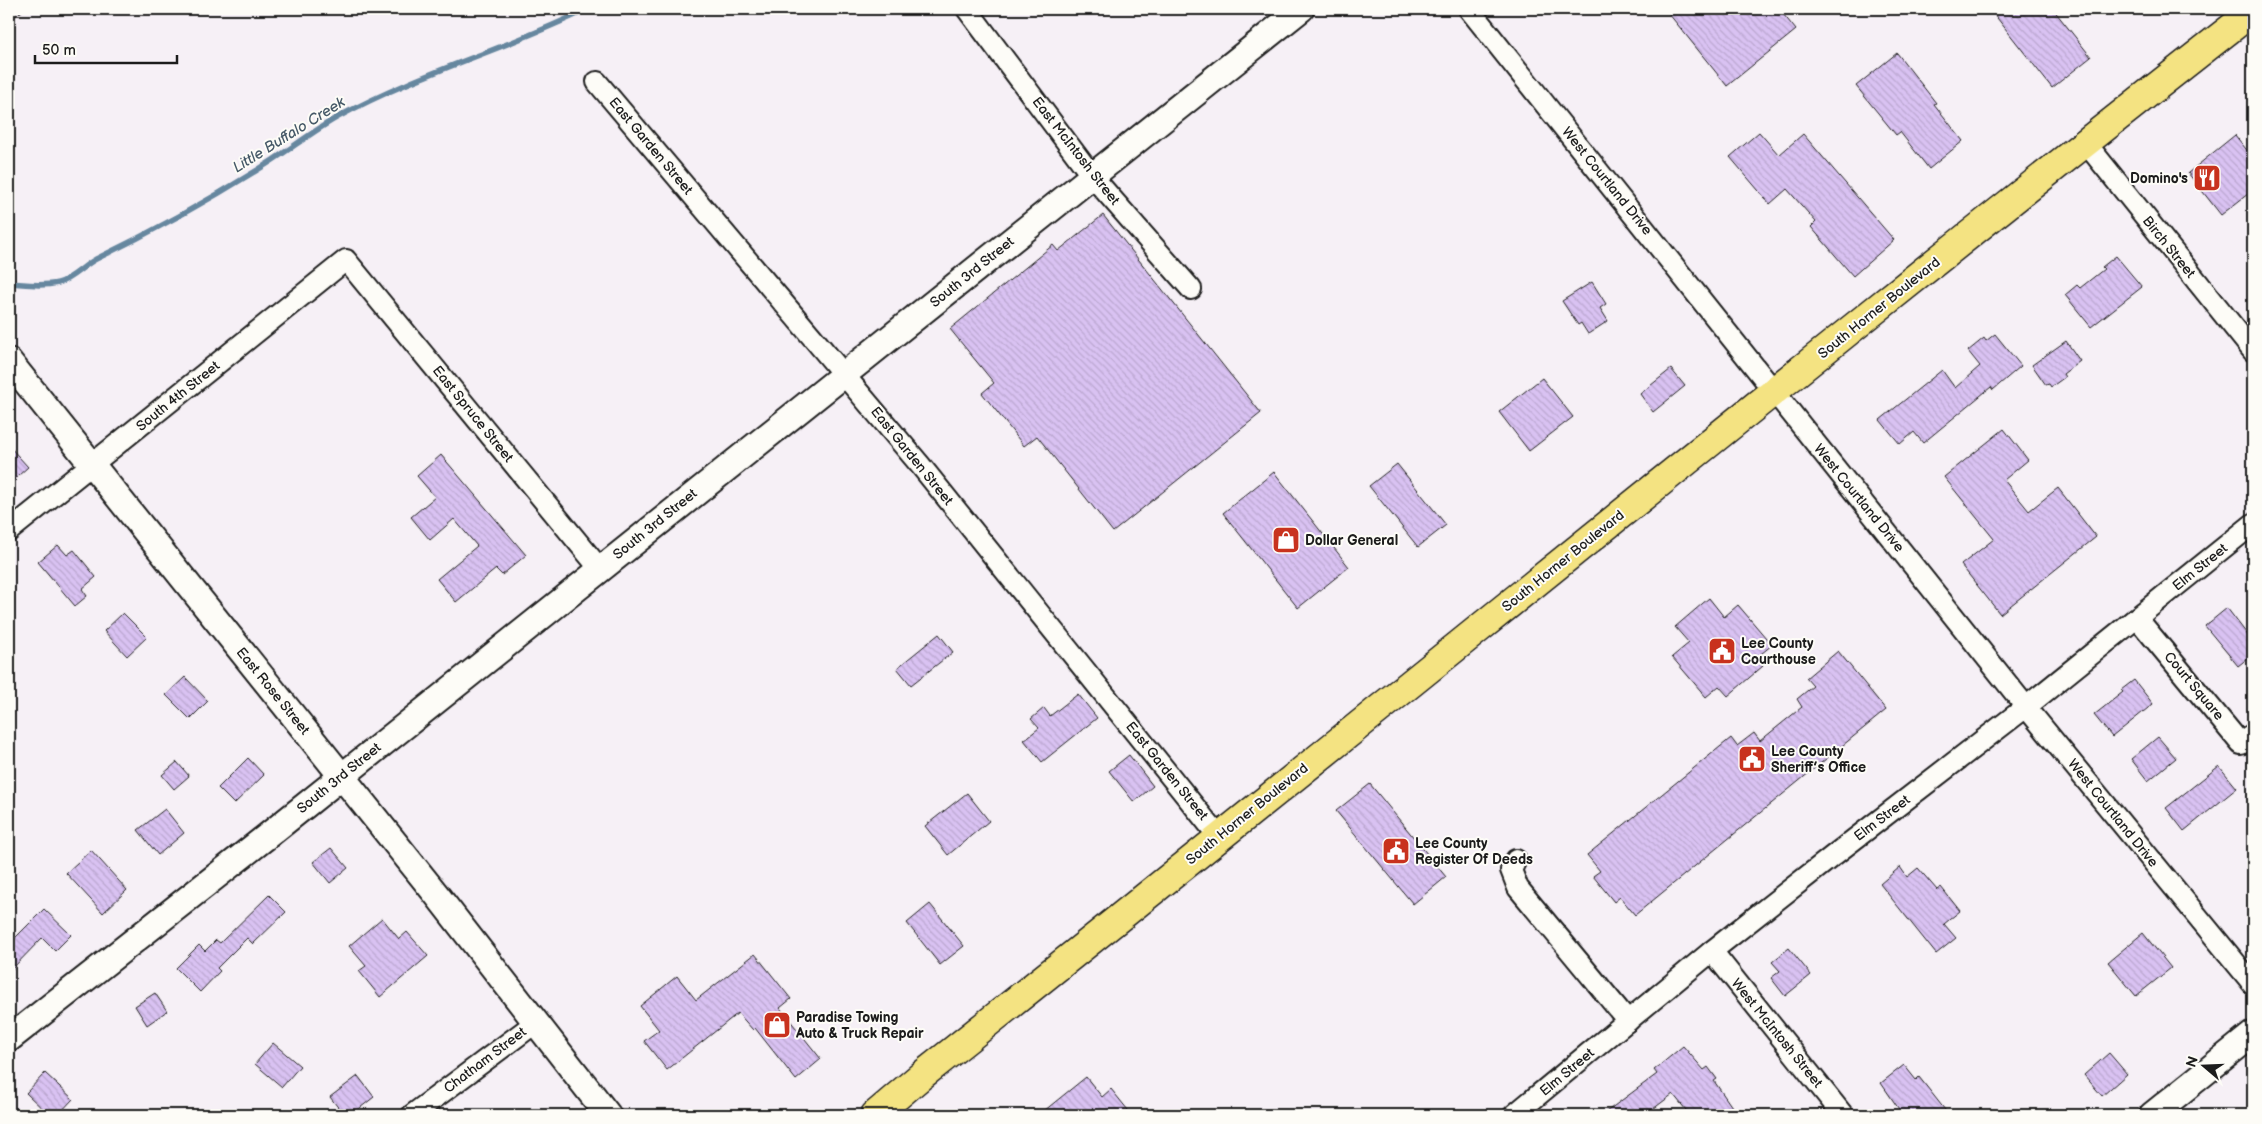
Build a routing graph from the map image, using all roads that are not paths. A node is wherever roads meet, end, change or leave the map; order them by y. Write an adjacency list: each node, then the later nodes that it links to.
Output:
1 (967, 9): 7 (street, East McIntosh Street)
2 (1301, 9): 7 (street, South 3rd Street)
3 (1469, 9): 13 (street, West Courtland Drive)
4 (2253, 11): 6 (main road, South Horner Boulevard)
5 (597, 82): 12 (street, East Garden Street)
6 (2085, 142): 10 (street, Birch Street); 13 (main road, South Horner Boulevard)
7 (1092, 176): 9 (street, East McIntosh Street); 12 (street, South 3rd Street)
8 (346, 260): 14 (street, South 4th Street); 17 (street, East Spruce Street)
9 (1191, 289)
10 (2253, 351)
11 (9, 361): 14 (street, East Rose Street)
12 (844, 373): 17 (street, South 3rd Street); 22 (street, East Garden Street)
13 (1774, 391): 19 (street, West Courtland Drive); 22 (main road, South Horner Boulevard)
14 (91, 465): 16 (street, South 4th Street); 21 (street, East Rose Street)
15 (2253, 524): 18 (street, Elm Street)
16 (9, 531)
17 (600, 569): 21 (street, South 3rd Street)
18 (2137, 618): 19 (street, Elm Street); 20 (street, Court Square)
19 (2026, 707): 24 (street, Elm Street); 25 (street, West Courtland Drive)
20 (2253, 734)
21 (342, 776): 27 (street, East Rose Street); 29 (street, South 3rd Street)
22 (1219, 837): 32 (main road, South Horner Boulevard)
23 (1516, 860): 26 (street)
24 (1712, 951): 26 (street, Elm Street); 34 (street, West McIntosh Street)
25 (2253, 984)
26 (1628, 1021): 33 (street, Elm Street)
27 (535, 1024): 30 (street, Chatham Street); 31 (street, East Rose Street)
28 (2253, 1034): 35 (street)
29 (9, 1039)
30 (412, 1115)
31 (608, 1115)
32 (875, 1115)
33 (1514, 1115)
34 (1843, 1115)
35 (2152, 1115)

